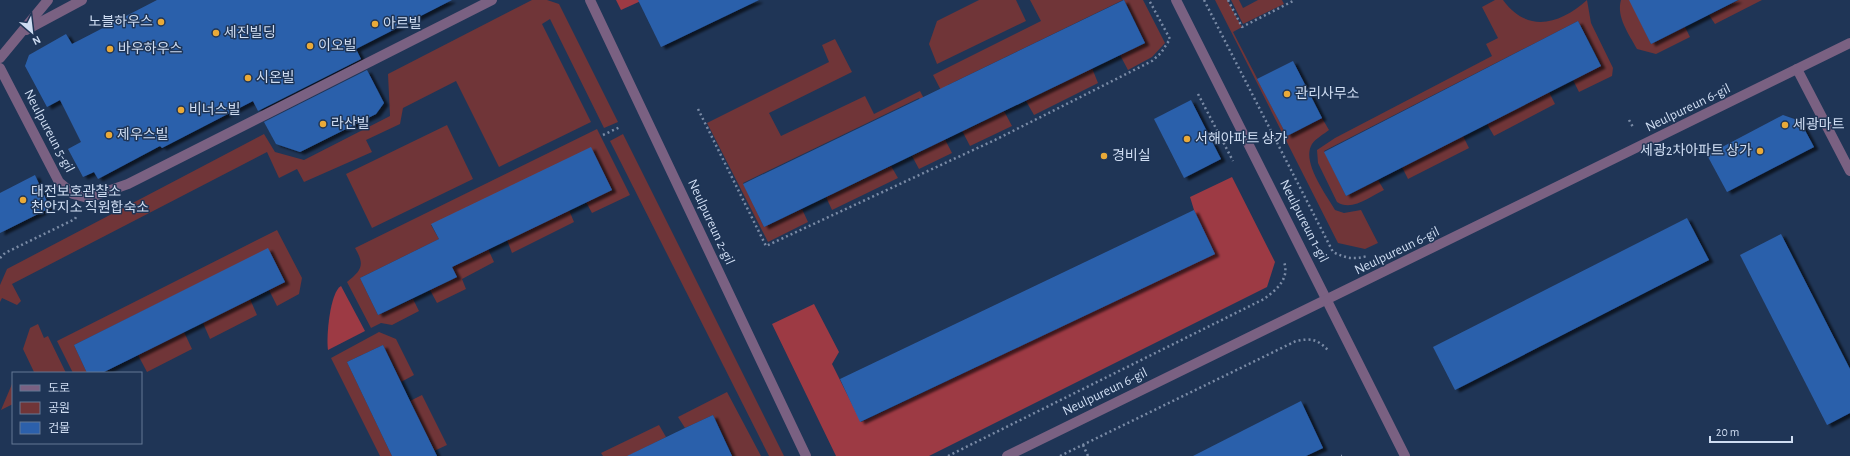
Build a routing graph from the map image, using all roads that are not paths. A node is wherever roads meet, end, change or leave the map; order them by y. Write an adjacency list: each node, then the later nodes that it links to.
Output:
1 (48, 0): 6 (street)
2 (82, 0): 6 (street)
3 (492, 0): 9 (street, Neulpureun 5-gil)
4 (590, 0): 13 (street, Neulpureun 2-gil)
5 (1176, 0): 12 (street, Neulpureun 1-gil)
6 (21, 32): 8 (street)
7 (1850, 44): 10 (street, Neulpureun 6-gil)
8 (0, 58)
9 (0, 68)
10 (1797, 69): 11 (street); 12 (street, Neulpureun 6-gil)
11 (1850, 171)
12 (1327, 300): 14 (street, Neulpureun 6-gil); 15 (street, Neulpureun 1-gil)
13 (806, 456)
14 (1008, 456)
15 (1405, 456)

